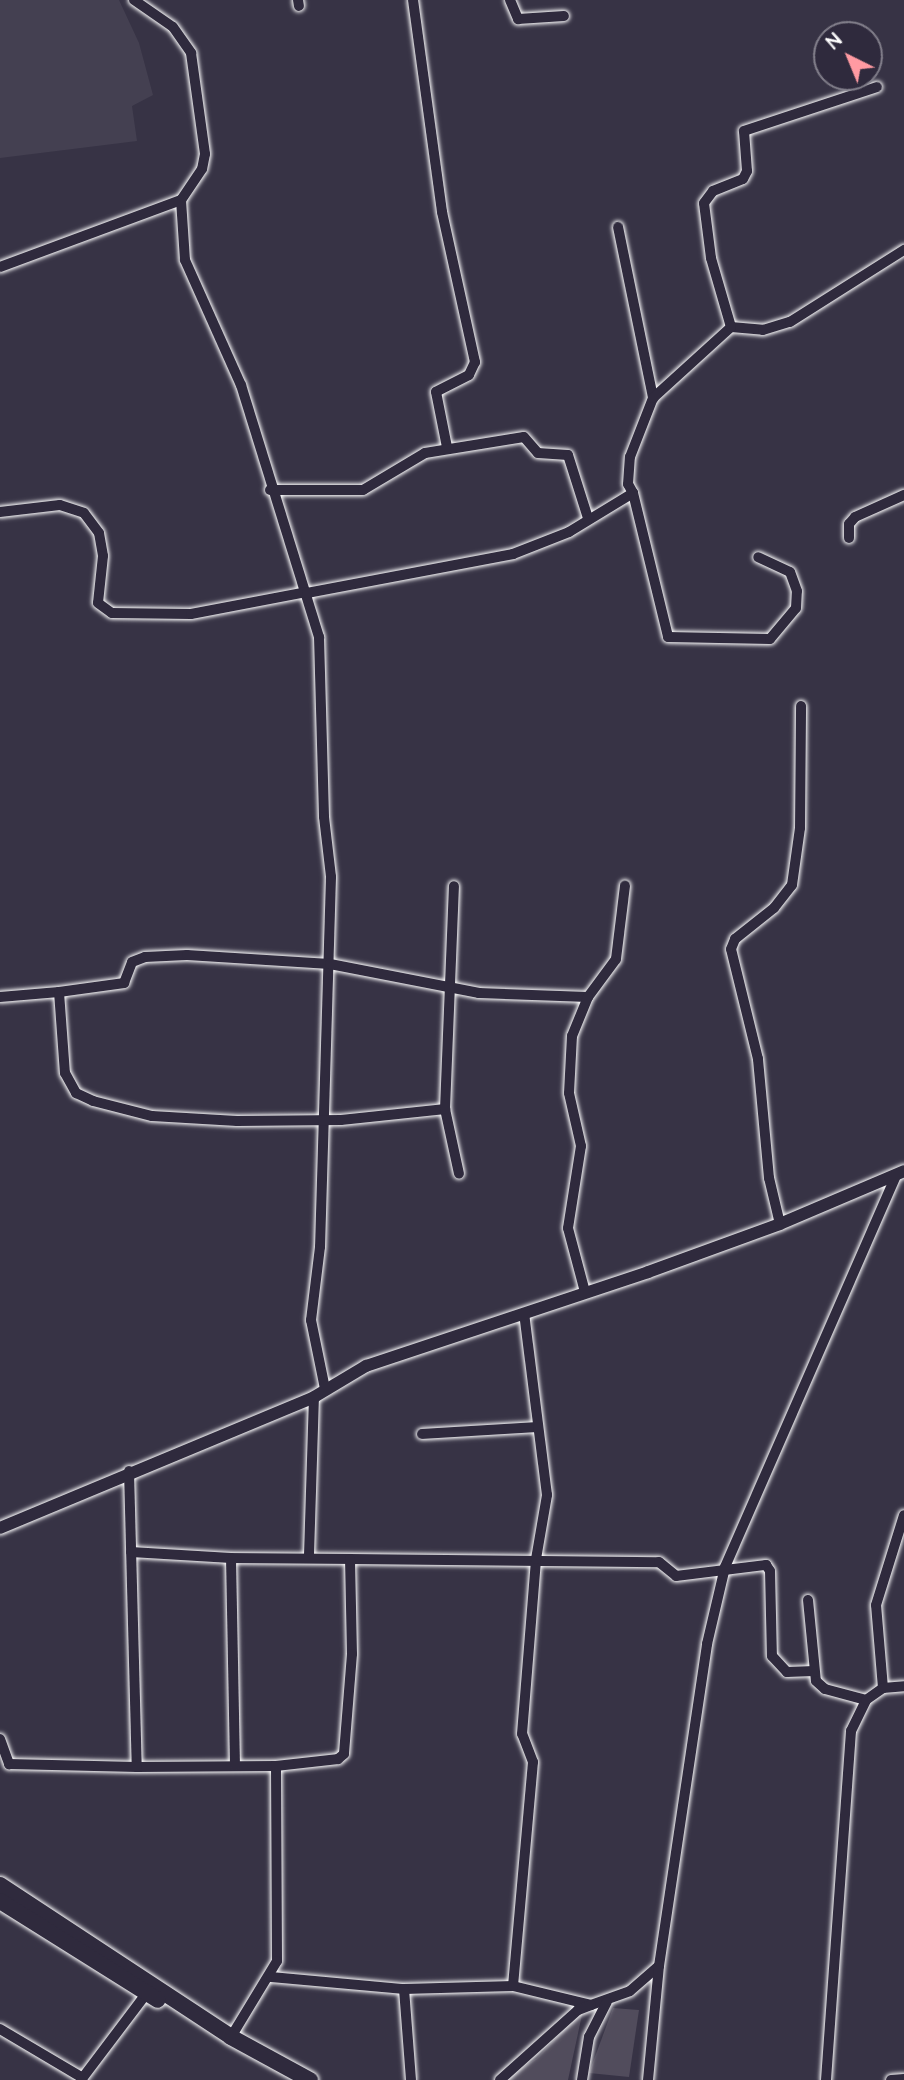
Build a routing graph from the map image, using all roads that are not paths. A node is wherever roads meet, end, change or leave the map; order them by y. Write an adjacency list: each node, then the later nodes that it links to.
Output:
1 (134, 0): 6 (street)
2 (413, 0): 12 (street)
3 (510, 0): 4 (street)
4 (564, 16)
5 (865, 91): 10 (street)
6 (181, 200): 9 (street); 13 (street)
7 (618, 227): 11 (street)
8 (904, 250): 10 (street)
9 (0, 267)
10 (731, 327): 11 (street)
11 (653, 398): 14 (street)
12 (447, 447): 13 (street); 17 (street)
13 (270, 490): 20 (street)
14 (633, 493): 17 (street); 19 (street)
15 (904, 495): 18 (street)
16 (0, 512): 20 (street)
17 (588, 518): 20 (street)
18 (849, 538)
19 (758, 557)
20 (306, 592): 24 (street)
21 (800, 706): 33 (street)
22 (454, 886): 25 (street)
23 (625, 886): 28 (street)
24 (330, 964): 25 (street); 26 (street); 30 (street)
25 (449, 988): 28 (street); 29 (street)
26 (59, 992): 27 (street); 30 (street)
27 (0, 997)
28 (588, 997): 34 (street)
29 (445, 1109): 30 (street); 31 (street)
30 (326, 1119): 36 (street)
31 (459, 1174)
32 (899, 1175): 33 (street); 47 (street)
33 (780, 1224): 34 (street)
34 (585, 1292): 35 (street)
35 (524, 1314): 36 (street); 37 (street)
36 (319, 1393): 39 (street); 43 (street)
37 (537, 1427): 38 (street); 46 (street)
38 (422, 1434)
39 (129, 1471): 41 (street); 42 (street)
40 (904, 1515): 51 (street)
41 (0, 1528)
42 (131, 1552): 44 (street); 56 (street)
43 (309, 1555): 44 (street); 45 (street)
44 (231, 1558): 54 (street)
45 (350, 1559): 46 (street); 55 (street)
46 (536, 1559): 47 (street); 61 (street)
47 (725, 1567): 49 (street); 59 (street)
48 (808, 1600): 49 (street)
49 (814, 1671): 52 (street)
50 (904, 1686): 51 (street)
51 (883, 1688): 52 (street)
52 (866, 1700): 76 (street)
53 (0, 1739): 56 (street)
54 (235, 1766): 55 (street); 56 (street)
55 (276, 1766): 60 (street)
56 (137, 1767)
57 (0, 1885): 67 (main road)
58 (0, 1901): 63 (main road)
59 (659, 1966): 64 (street); 75 (street)
60 (271, 1977): 62 (street); 67 (street)
61 (513, 1986): 62 (street); 65 (street)
62 (404, 1990): 72 (street)
63 (146, 1994): 69 (street); 70 (main road)
64 (608, 2001): 65 (street); 74 (street)
65 (591, 2005): 73 (street)
66 (0, 2029): 69 (street)
67 (231, 2037): 71 (main road)
68 (904, 2078): 77 (street)
69 (82, 2079)
70 (299, 2080)
71 (310, 2080)
72 (411, 2080)
73 (500, 2080)
74 (582, 2080)
75 (648, 2080)
76 (826, 2080)
77 (891, 2080)

